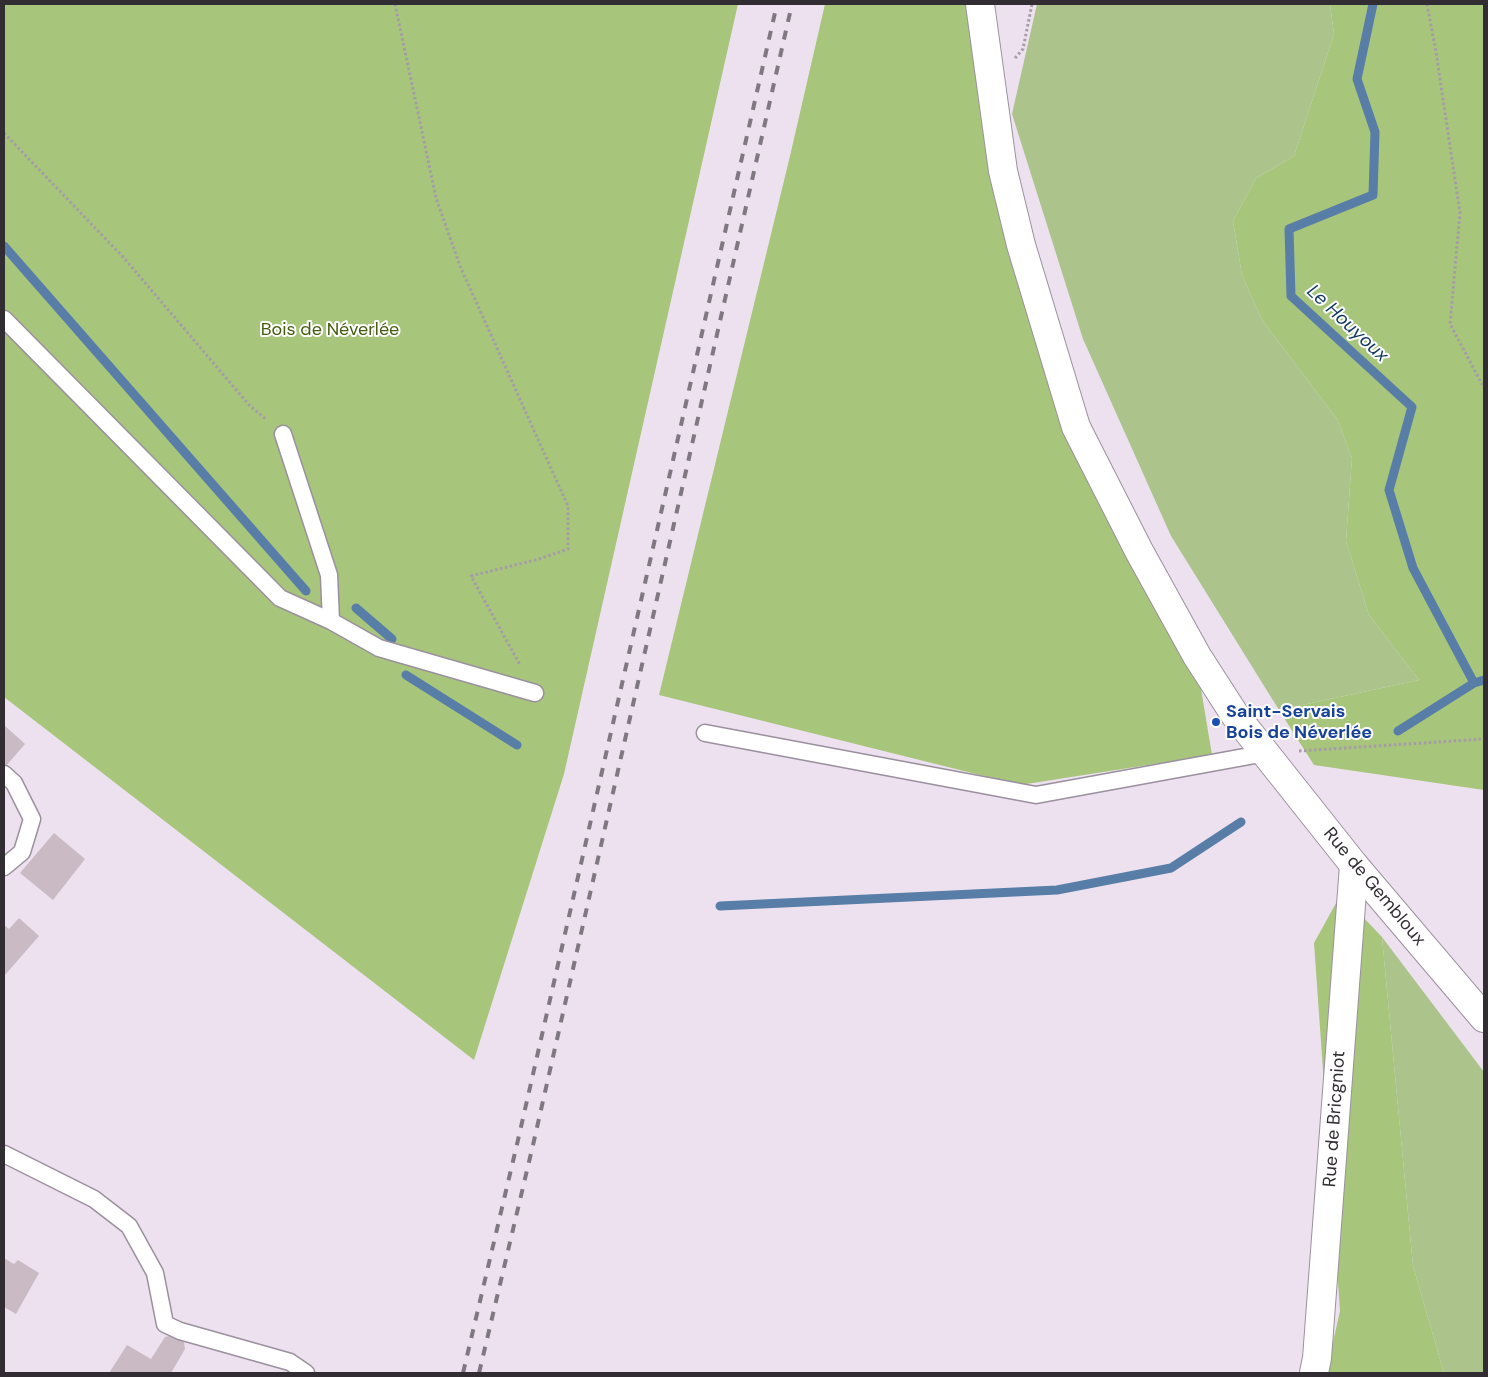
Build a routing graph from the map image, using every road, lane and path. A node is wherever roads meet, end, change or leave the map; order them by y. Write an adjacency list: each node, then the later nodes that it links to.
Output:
1 (395, 4): 11 (path)
2 (980, 4): 5 (main road)
3 (1032, 4): 5 (path)
4 (1426, 4): 8 (path)
5 (990, 87): 14 (main road, Rue de Gembloux)
6 (4, 133): 9 (path)
7 (4, 319): 10 (lane)
8 (1484, 388)
9 (283, 434): 10 (lane)
10 (331, 621): 11 (lane)
11 (535, 693)
12 (705, 733): 14 (lane)
13 (1484, 739): 14 (path)
14 (1266, 753): 16 (main road, Rue de Gembloux)
15 (4, 774): 17 (lane)
16 (1354, 864): 18 (main road, Rue de Gembloux); 21 (main road, Rue de Bricgniot)
17 (4, 867)
18 (1484, 1018)
19 (4, 1154): 20 (lane)
20 (306, 1373)
21 (1314, 1373)

